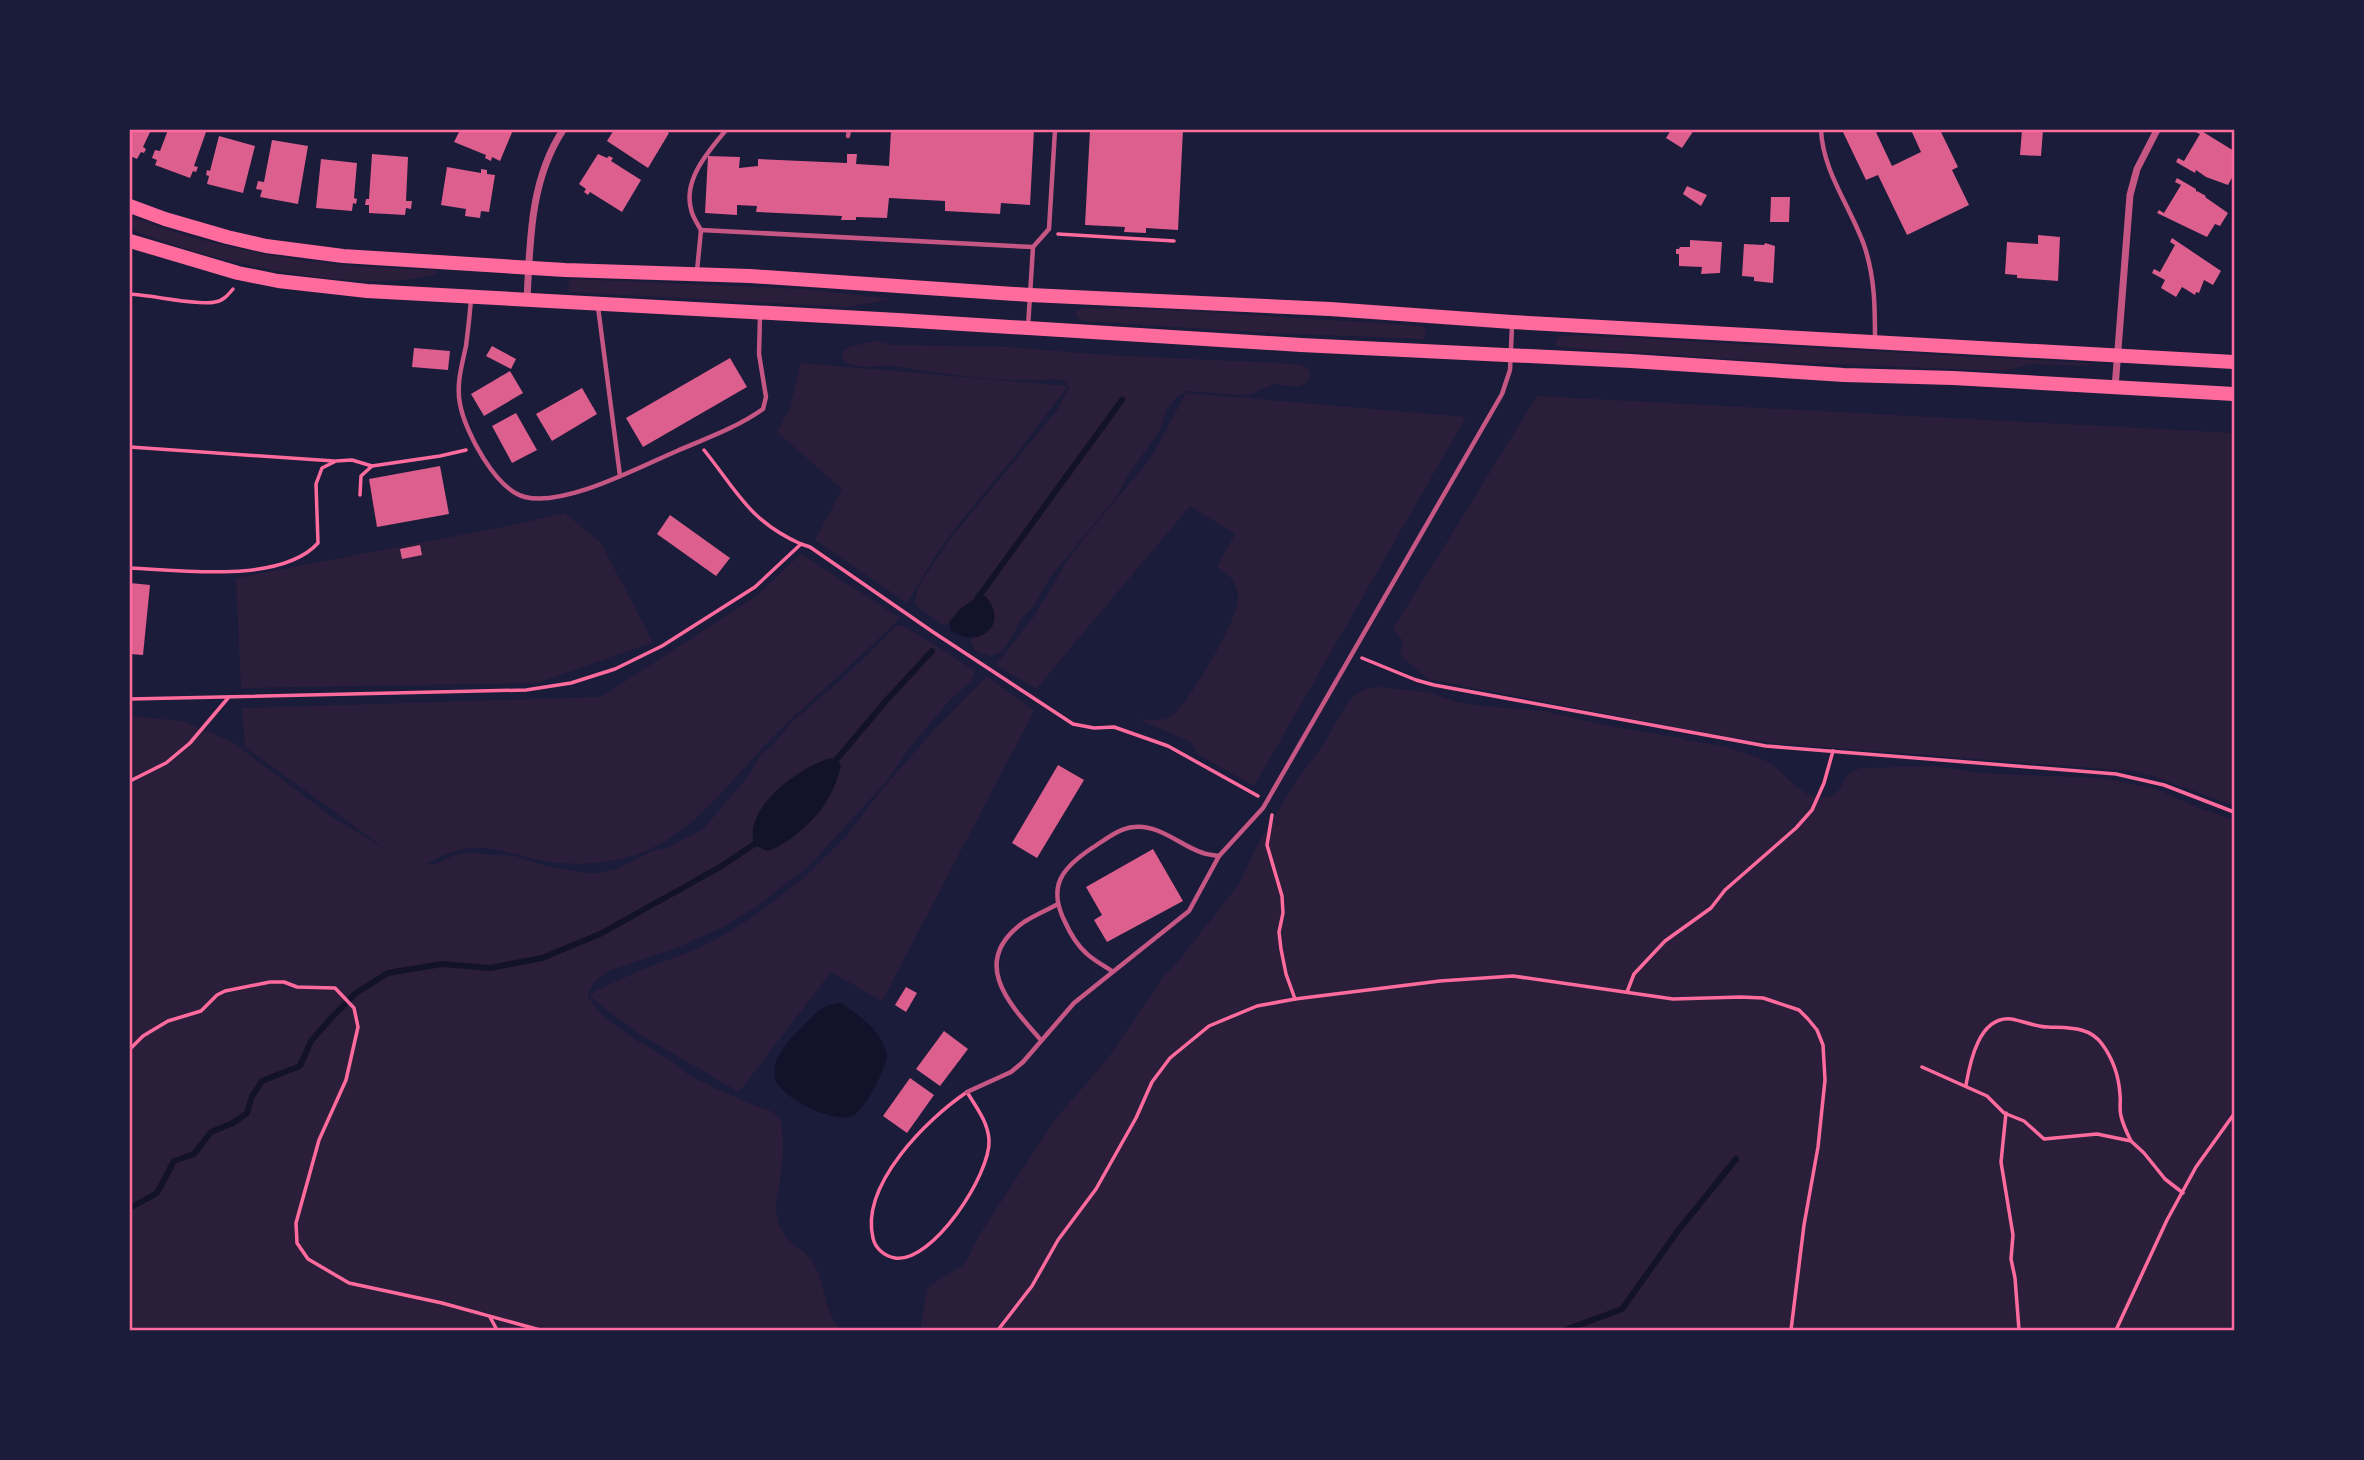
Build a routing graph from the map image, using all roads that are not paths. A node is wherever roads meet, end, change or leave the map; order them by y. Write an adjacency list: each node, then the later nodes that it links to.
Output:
1 (563, 130): 10 (street)
2 (726, 130): 7 (lane)
3 (1055, 130): 9 (lane)
4 (1821, 130): 19 (lane)
5 (2157, 130): 21 (street)
6 (130, 206): 10 (main road)
7 (701, 230): 9 (lane); 11 (lane)
8 (130, 241): 13 (main road)
9 (1032, 247): 12 (lane)
10 (528, 267): 11 (main road); 14 (street)
11 (697, 275): 12 (main road)
12 (1030, 296): 17 (main road); 18 (lane)
13 (471, 297): 14 (main road); 25 (lane)
14 (527, 300): 15 (main road)
15 (598, 304): 16 (main road); 25 (lane)
16 (761, 313): 18 (main road); 25 (lane)
17 (1512, 322): 19 (main road); 20 (lane)
18 (1028, 328): 20 (main road)
19 (1875, 342): 21 (main road)
20 (1511, 354): 23 (main road); 26 (lane)
21 (2117, 355): 22 (main road); 23 (street)
22 (2235, 362)
23 (2115, 388): 24 (main road)
24 (2235, 394)
25 (620, 476)
26 (1219, 856): 27 (lane); 28 (lane)
27 (1058, 904): 28 (lane); 29 (lane)
28 (1112, 971): 29 (lane)
29 (1041, 1040): 30 (lane)
30 (967, 1092)

